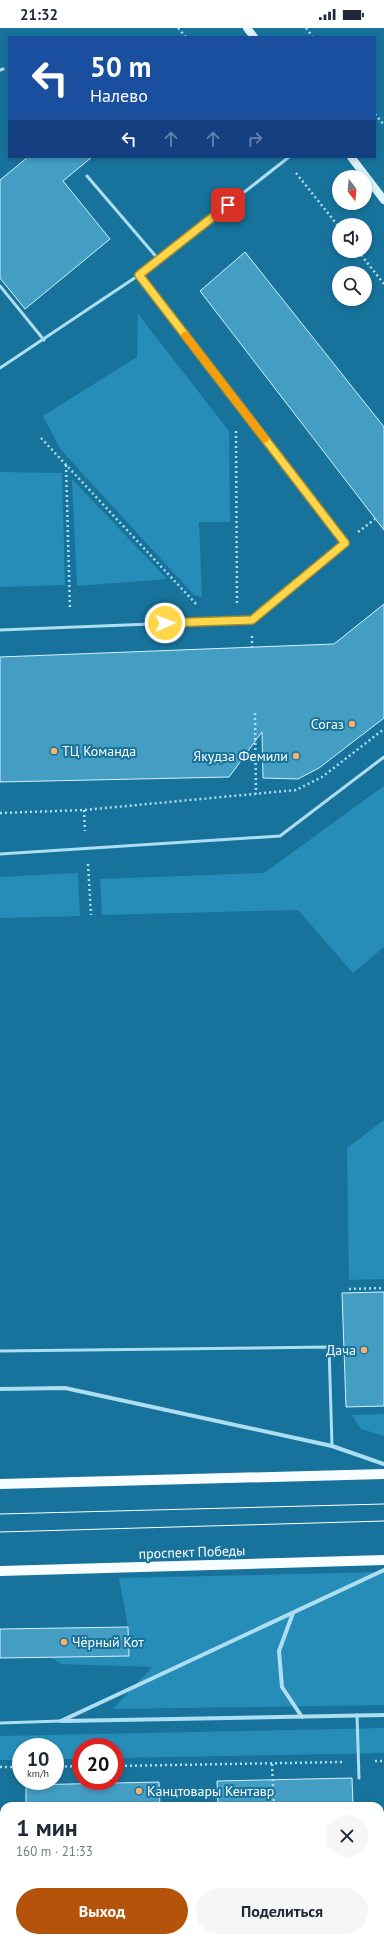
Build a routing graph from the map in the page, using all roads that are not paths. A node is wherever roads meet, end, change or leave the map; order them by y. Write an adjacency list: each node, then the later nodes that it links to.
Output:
1 (247, 28): 2 (street)
2 (253, 36)
3 (288, 158): 7 (lane)
4 (352, 158): 6 (street)
5 (87, 176): 7 (lane)
6 (384, 200)
7 (159, 260): 8 (lane)
8 (139, 275): 10 (lane); 12 (lane)
9 (0, 286): 10 (lane)
10 (44, 340): 11 (lane)
11 (0, 368)
12 (0, 630)
13 (384, 756): 14 (lane)
14 (0, 854)
15 (0, 1351): 17 (lane)
16 (0, 1389): 17 (street)
17 (332, 1446): 18 (street)
18 (384, 1464)
19 (384, 1474): 20 (main road)
20 (0, 1484)
21 (384, 1560): 23 (main road, проспект Победы)
22 (384, 1570): 24 (street)
23 (0, 1571)
24 (293, 1613): 27 (street); 28 (street)
25 (357, 1715): 26 (street); 27 (street); 30 (lane)
26 (384, 1715)
27 (302, 1717): 28 (street)
28 (60, 1721): 29 (lane)
29 (0, 1723)
30 (359, 1778)

